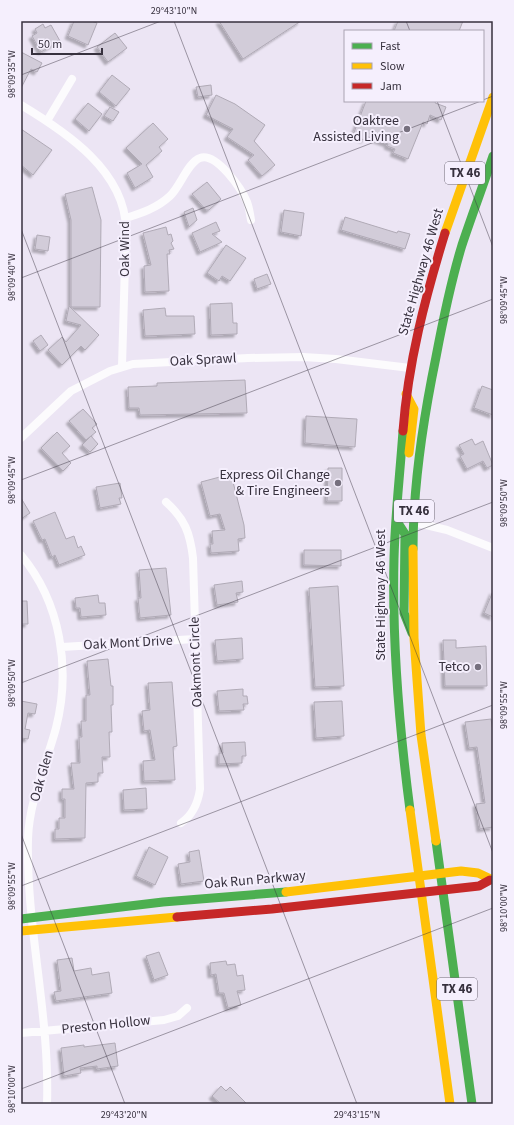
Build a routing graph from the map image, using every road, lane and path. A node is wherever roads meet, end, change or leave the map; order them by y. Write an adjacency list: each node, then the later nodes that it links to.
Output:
1 (72, 79): 4 (street)
2 (493, 97): 9 (main road, State Highway 46 West / TX 46)
3 (21, 105): 4 (street, Oak Wind)
4 (47, 121): 6 (street, Oak Wind)
5 (493, 156): 14 (main road, TX 46)
6 (126, 218): 7 (street); 8 (street, Oak Wind)
7 (251, 220)
8 (122, 366): 9 (street, Oak Sprawl); 11 (street, Oak Sprawl)
9 (410, 368): 10 (main road, State Highway 46 West / TX 46)
10 (406, 393): 13 (main road, State Highway 46 West / TX 46); 14 (main road)
11 (21, 438)
12 (166, 502): 18 (street, Oakmont Circle)
13 (396, 520): 17 (main road); 22 (main road, State Highway 46 West / TX 46)
14 (413, 522): 15 (street); 17 (main road, TX 46)
15 (493, 548)
16 (21, 554): 19 (street, Oak Glen)
17 (414, 638): 21 (main road, TX 46)
18 (195, 639): 19 (street, Oak Mont Drive); 20 (street, Oakmont Circle)
19 (62, 647): 26 (street, Oak Glen)
20 (181, 822)
21 (440, 874): 22 (main road, Oak Run Parkway); 23 (main road, Oak Run Parkway); 24 (main road, TX 46)
22 (420, 876): 25 (main road, State Highway 46 West / TX 46); 26 (main road, Oak Run Parkway)
23 (491, 880): 24 (main road, Oak Run Parkway)
24 (442, 889): 25 (main road, Oak Run Parkway); 35 (main road, TX 46)
25 (422, 892): 28 (main road, Oak Run Parkway); 34 (main road, State Highway 46 West / TX 46)
26 (32, 918): 27 (main road, Oak Run Parkway); 28 (street, Oak Glen)
27 (21, 919)
28 (34, 930): 29 (main road, Oak Run Parkway); 31 (street, Oak Glen)
29 (21, 931)
30 (187, 1008): 31 (street, Preston Hollow)
31 (44, 1031): 32 (street, Preston Hollow); 33 (street, Oak Glen)
32 (21, 1033)
33 (47, 1104)
34 (450, 1104)
35 (472, 1104)

